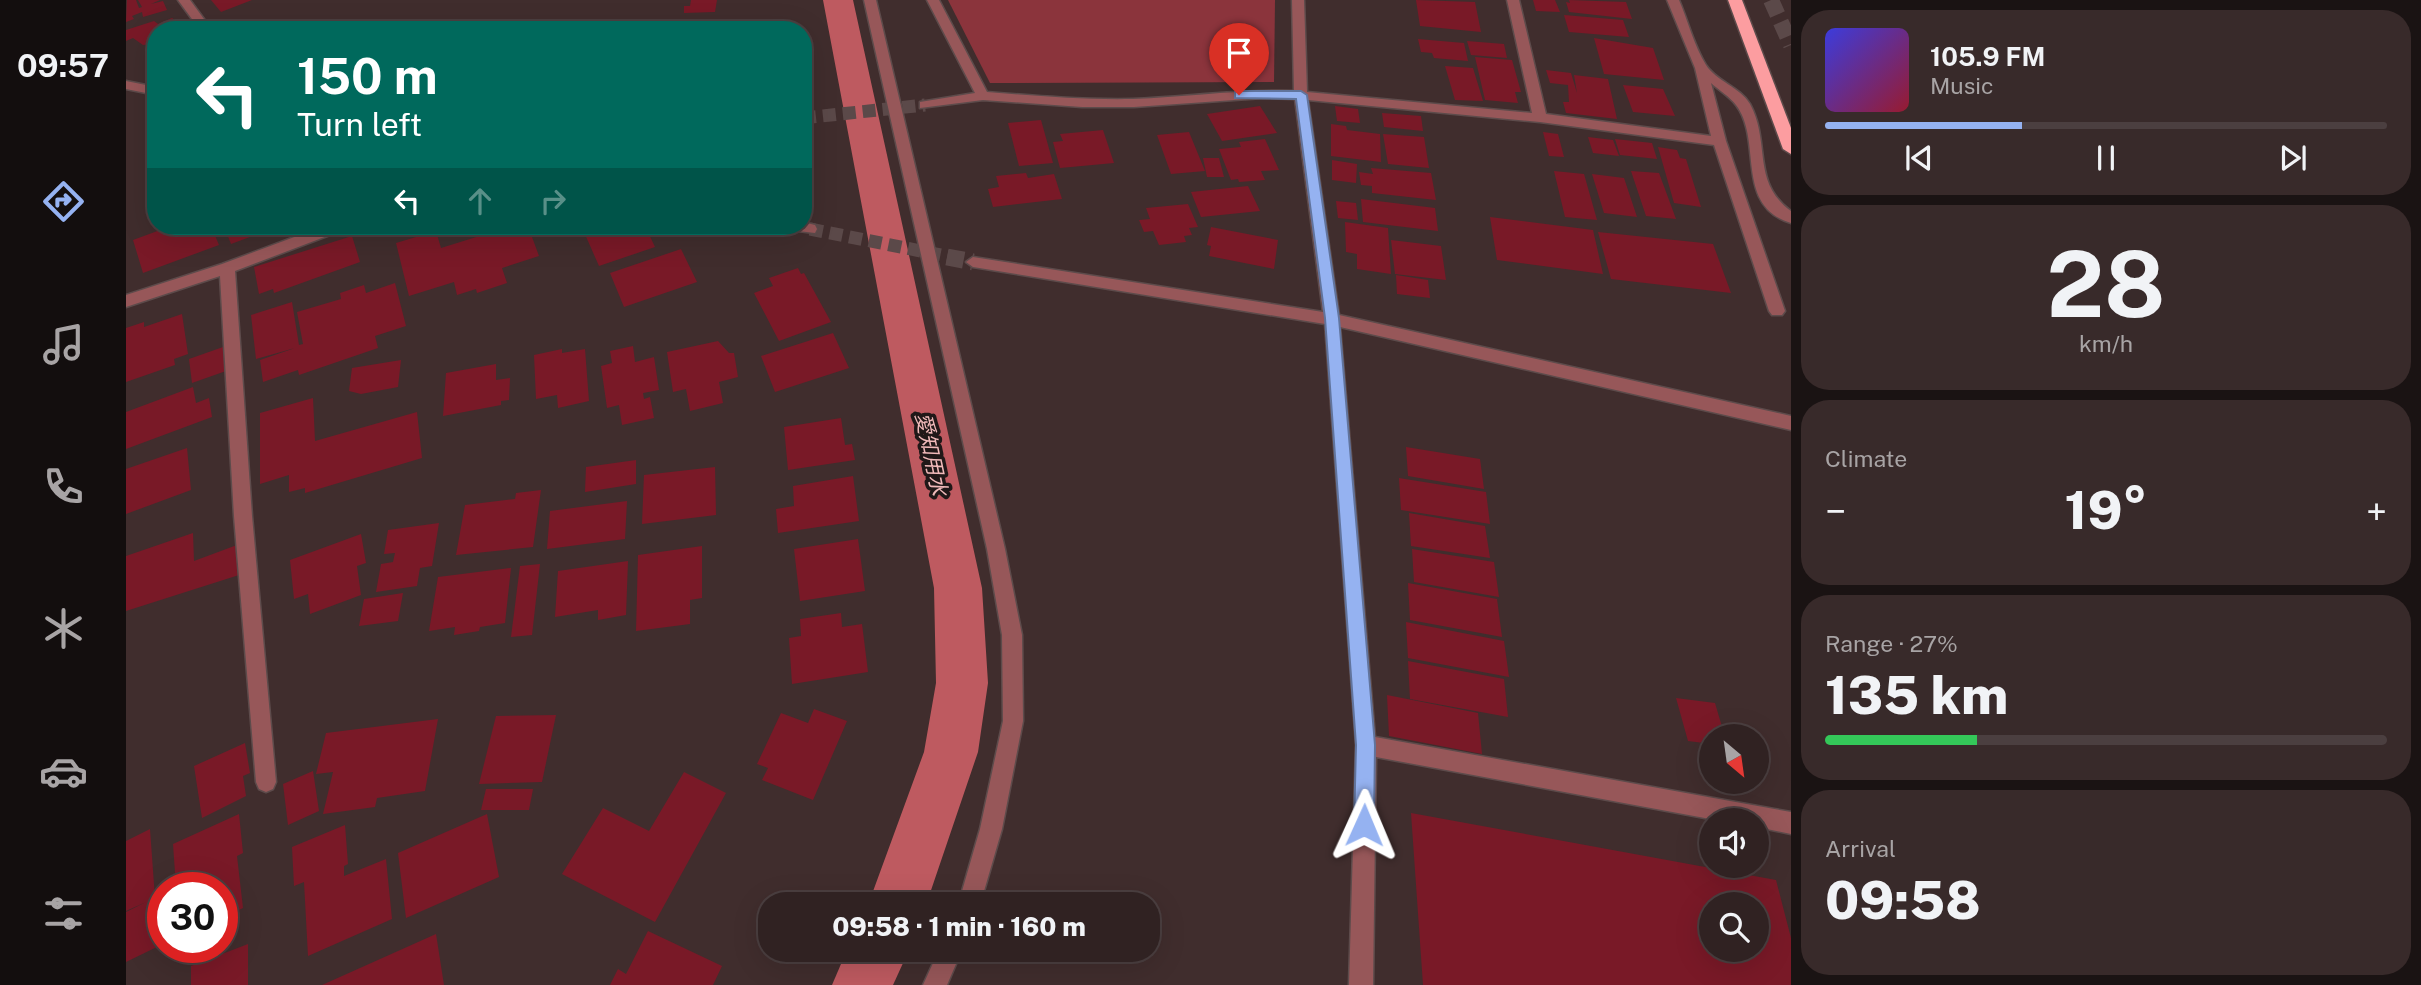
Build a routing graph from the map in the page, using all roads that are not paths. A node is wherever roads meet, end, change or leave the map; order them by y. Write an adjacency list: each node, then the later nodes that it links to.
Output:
1 (184, 0): 8 (street)
2 (870, 0): 29 (street)
3 (933, 0): 13 (street)
4 (1298, 0): 12 (street)
5 (1513, 0): 15 (street)
6 (1673, 0): 9 (street)
7 (1735, 0): 17 (highway)
8 (199, 21)
9 (1700, 68): 16 (street); 18 (street)
10 (126, 85): 11 (street)
11 (147, 89)
12 (1301, 95): 13 (street); 15 (street); 24 (street)
13 (983, 96): 14 (street)
14 (925, 105)
15 (1540, 118): 16 (street)
16 (1719, 141): 23 (street)
17 (1791, 149)
18 (1791, 218)
19 (314, 235): 21 (street)
20 (973, 262): 24 (street)
21 (227, 268): 22 (street); 27 (street)
22 (126, 301)
23 (1777, 311)
24 (1332, 318): 25 (street); 26 (street)
25 (1791, 423)
26 (1366, 745): 28 (street); 32 (street)
27 (266, 782)
28 (1791, 823)
29 (973, 892)
30 (946, 962): 31 (street)
31 (935, 985)
32 (1361, 985)

